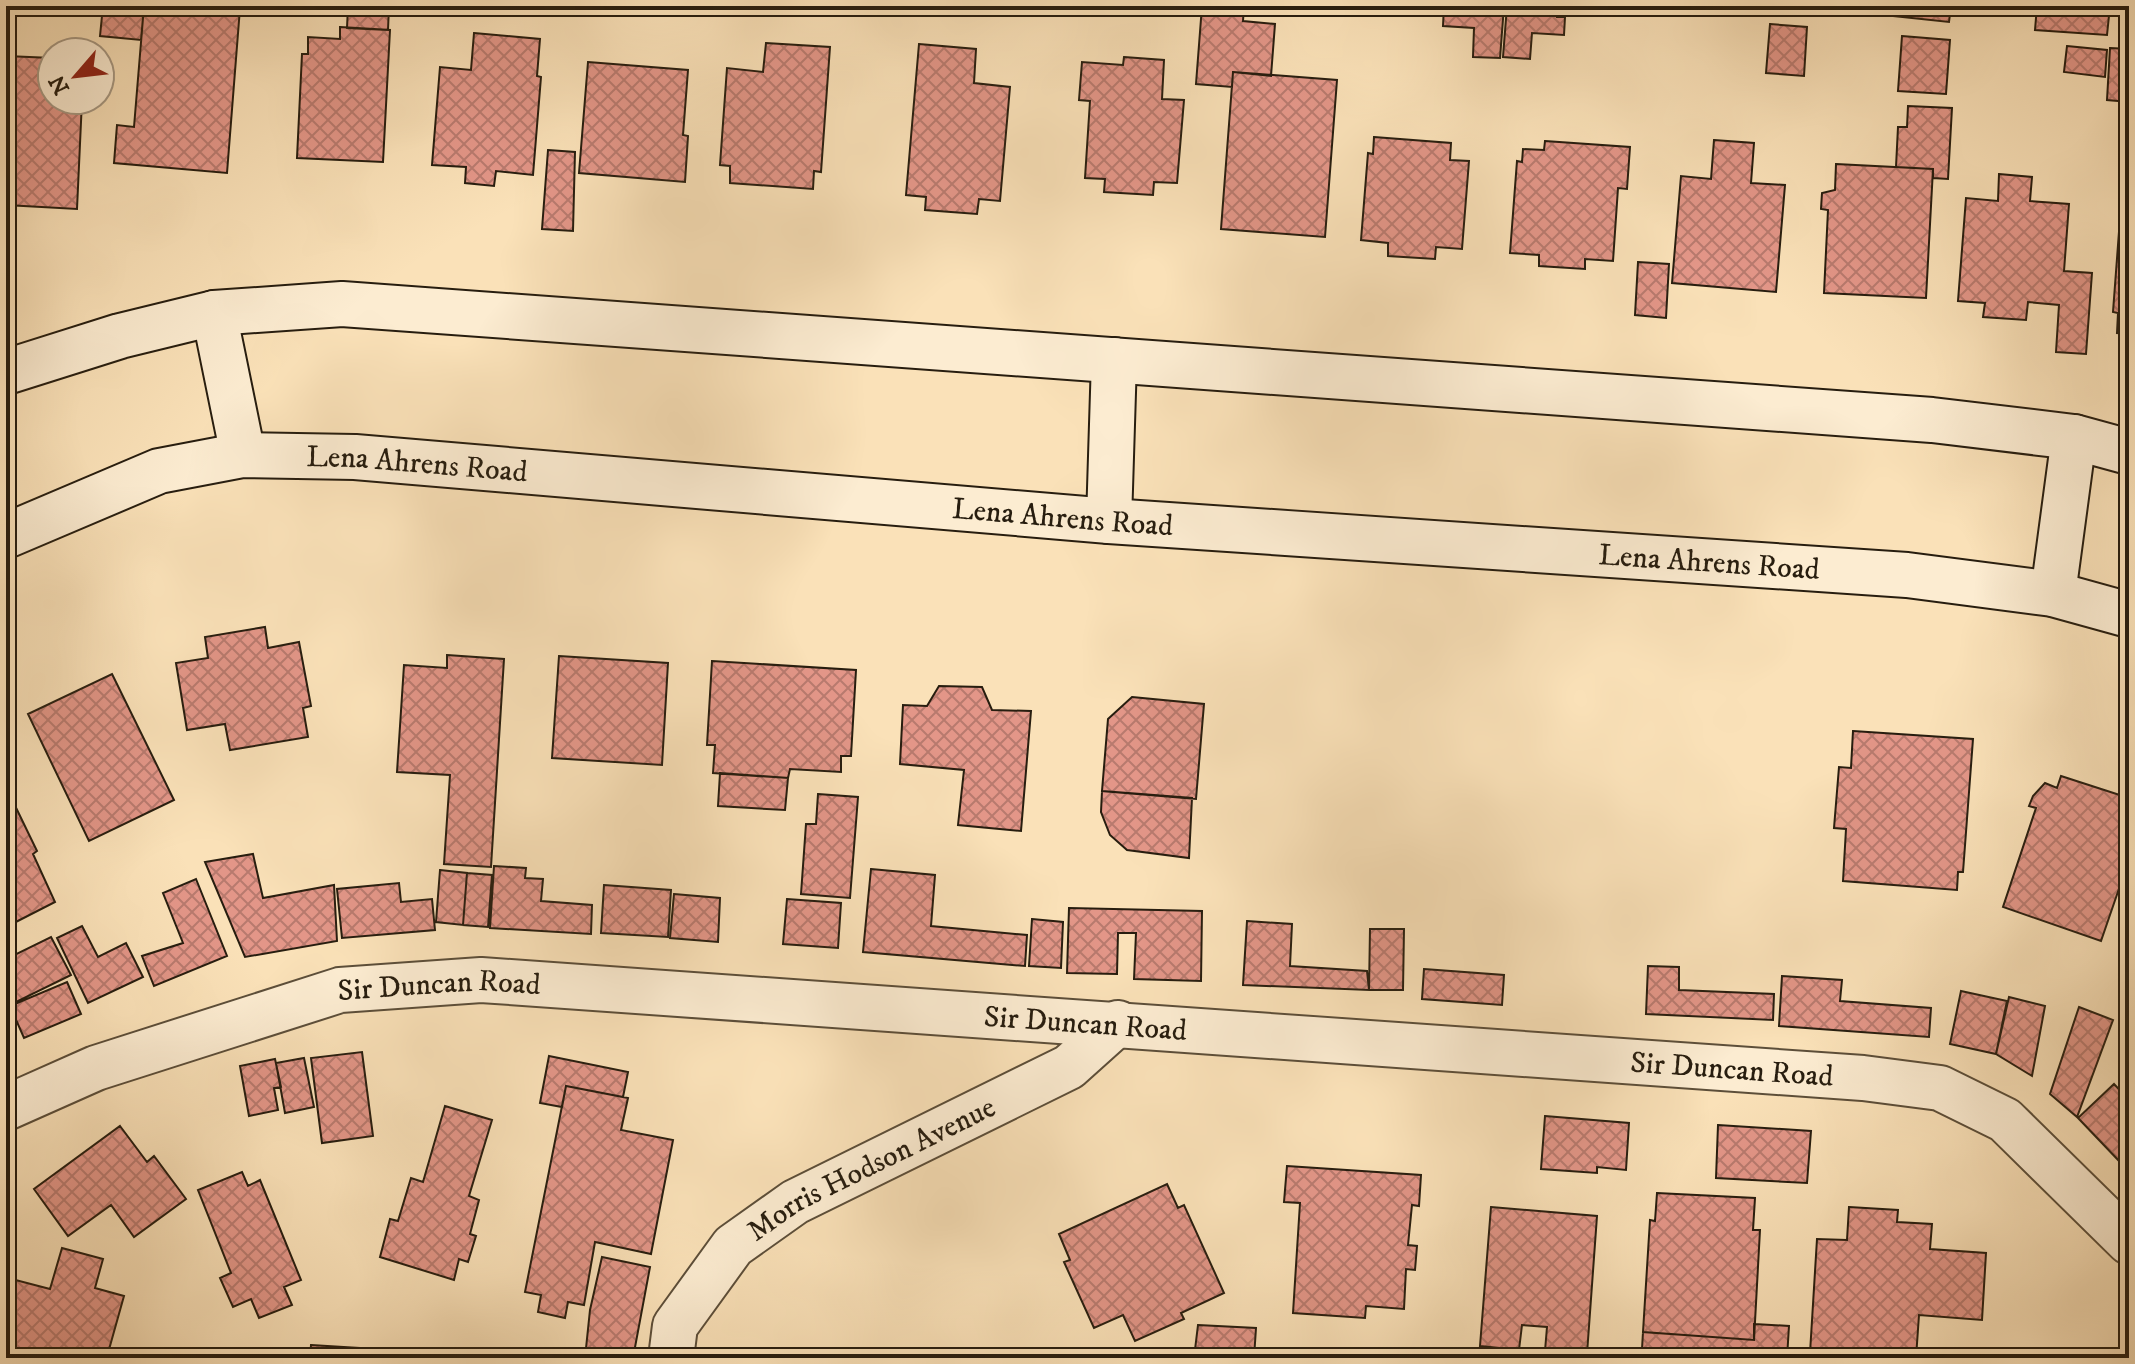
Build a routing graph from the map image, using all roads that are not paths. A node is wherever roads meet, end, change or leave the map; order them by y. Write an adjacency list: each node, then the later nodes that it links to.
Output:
1 (214, 313): 2 (main road); 3 (main road); 6 (main road)
2 (1114, 360): 4 (main road); 7 (main road)
3 (6, 372)
4 (2074, 437): 5 (main road); 9 (main road)
5 (2129, 452)
6 (243, 455): 7 (main road, Lena Ahrens Road); 8 (main road, Lena Ahrens Road)
7 (1109, 521): 9 (main road, Lena Ahrens Road)
8 (6, 536)
9 (2053, 594): 10 (main road, Lena Ahrens Road)
10 (2129, 615)
11 (1118, 1023): 12 (main road, Sir Duncan Road); 13 (main road, Sir Duncan Road); 14 (main road, Morris Hodson Avenue)
12 (6, 1108)
13 (2129, 1242)
14 (671, 1358)

